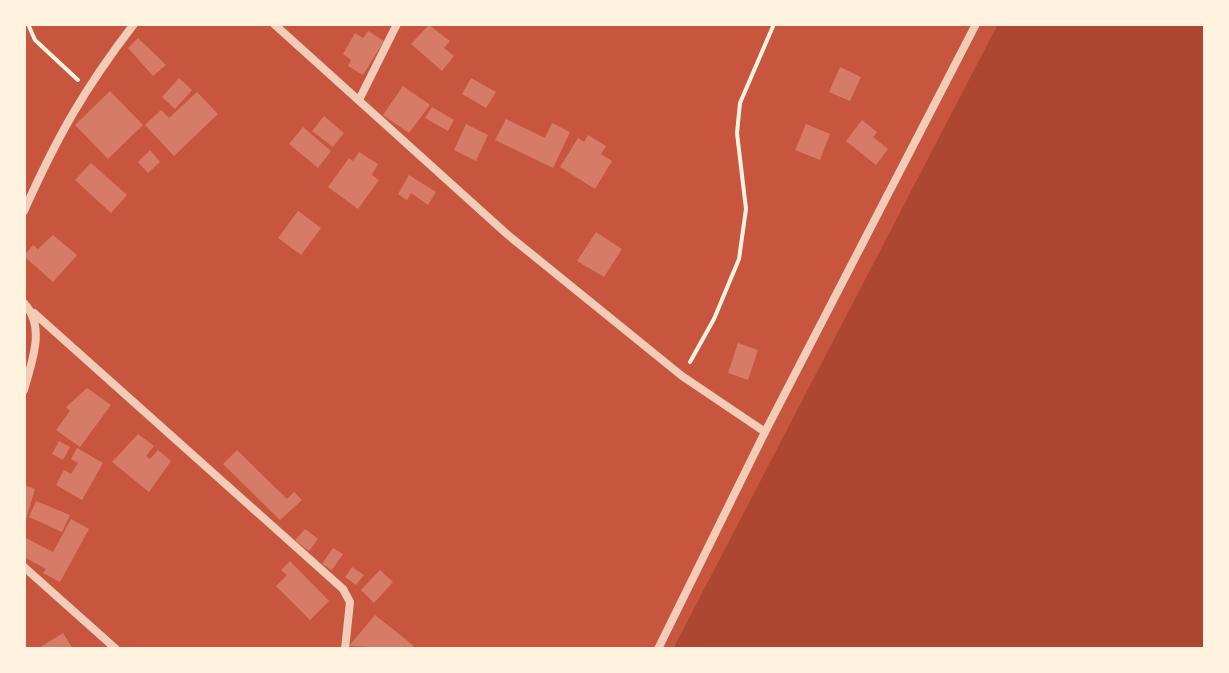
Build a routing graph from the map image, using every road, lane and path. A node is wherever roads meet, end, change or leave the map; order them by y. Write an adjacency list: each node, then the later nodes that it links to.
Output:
1 (28, 24): 7 (path)
2 (134, 24): 7 (street)
3 (274, 24): 8 (street)
4 (397, 24): 8 (street)
5 (774, 24): 12 (path)
6 (976, 24): 14 (street)
7 (86, 87): 9 (street)
8 (360, 98): 12 (street)
9 (24, 211)
10 (24, 303): 11 (street)
11 (34, 313): 13 (street); 17 (street)
12 (682, 376): 14 (street)
13 (24, 390)
14 (765, 432): 18 (street)
15 (24, 567): 16 (street)
16 (116, 649)
17 (345, 649)
18 (658, 649)

